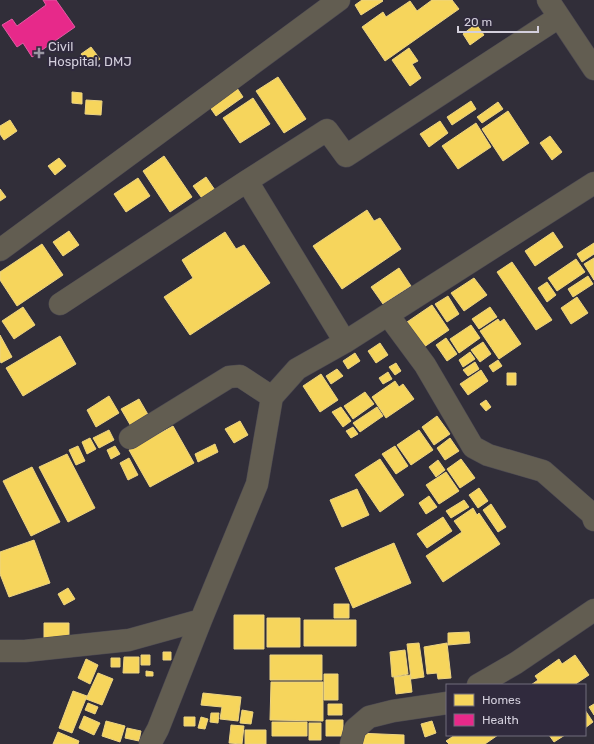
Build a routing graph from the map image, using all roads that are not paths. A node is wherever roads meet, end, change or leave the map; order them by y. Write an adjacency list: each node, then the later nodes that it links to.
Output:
1 (339, 0): 6 (street)
2 (553, 9): 3 (street); 4 (street)
3 (594, 69)
4 (247, 181): 7 (street); 9 (street)
5 (594, 183): 8 (street)
6 (0, 250)
7 (60, 304)
8 (388, 315): 9 (street); 12 (street)
9 (345, 342): 10 (street)
10 (272, 397): 11 (street); 14 (street)
11 (130, 438)
12 (594, 520)
13 (594, 610): 16 (street)
14 (201, 620): 15 (street); 18 (street)
15 (0, 651)
16 (480, 684)
17 (446, 703): 19 (street)
18 (150, 744)
19 (351, 744)

